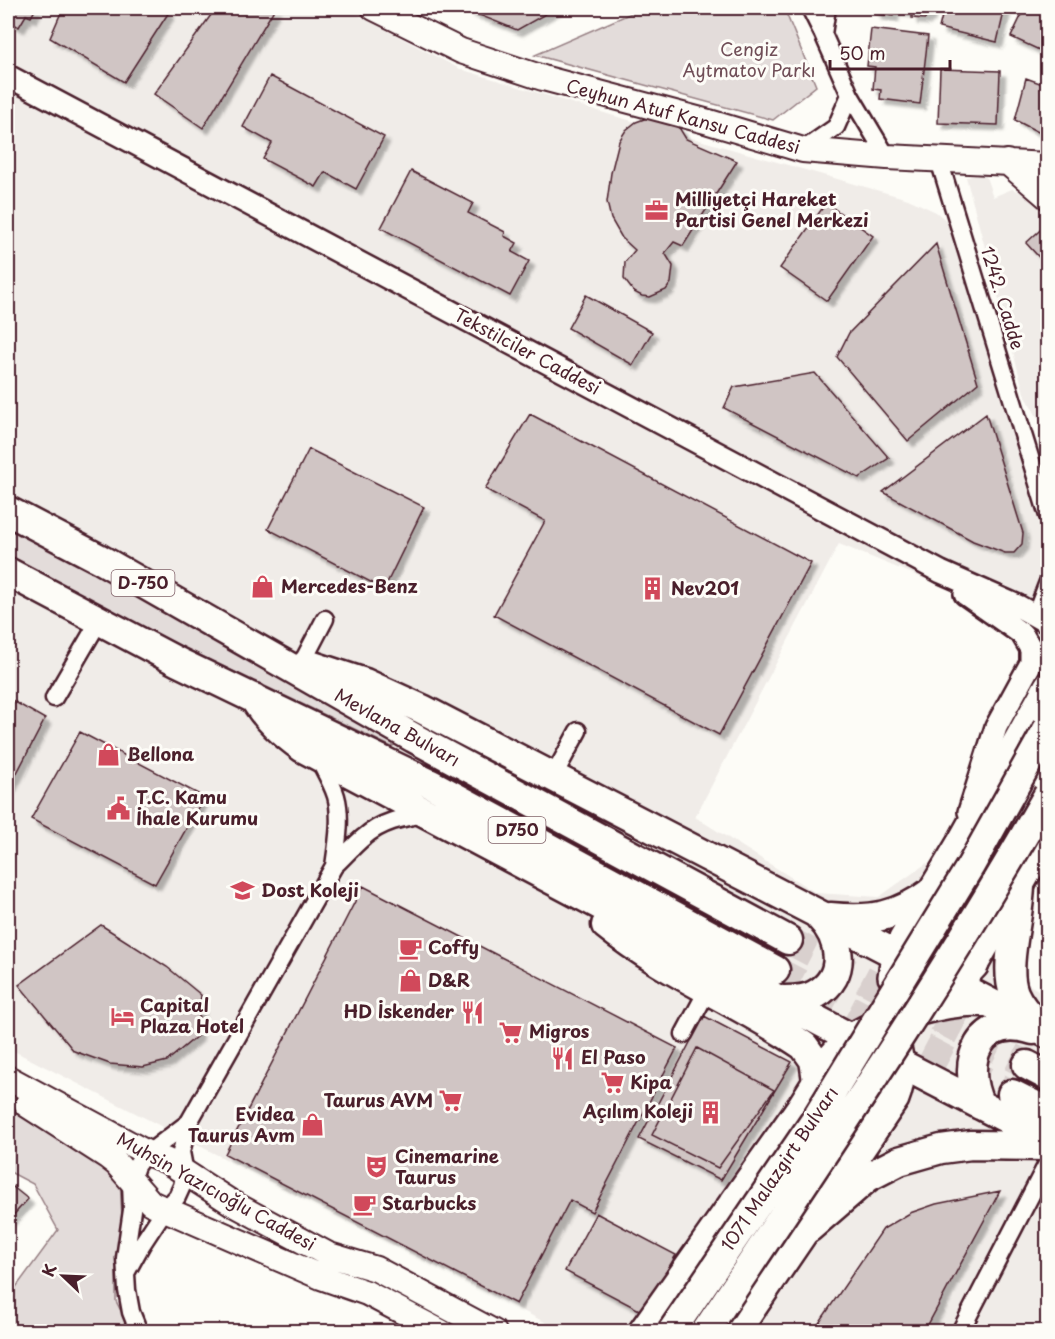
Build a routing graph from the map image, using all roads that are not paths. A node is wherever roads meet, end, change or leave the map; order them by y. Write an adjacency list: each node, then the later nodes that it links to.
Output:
1 (374, 8): 7 (main road, Ceyhun Atuf Kansu Caddesi)
2 (810, 8): 4 (street)
3 (827, 8): 4 (street)
4 (823, 34): 6 (street)
5 (8, 76): 16 (street, Tekstilciler Caddesi)
6 (850, 95): 7 (street); 8 (street)
7 (803, 150): 8 (main road, Ceyhun Atuf Kansu Caddesi)
8 (887, 157): 9 (main road, Ceyhun Atuf Kansu Caddesi)
9 (939, 160): 10 (main road, Ceyhun Atuf Kansu Caddesi); 15 (street, 1242. Cadde)
10 (1007, 162): 11 (main road, Ceyhun Atuf Kansu Caddesi); 12 (main road, Ceyhun Atuf Kansu Caddesi); 13 (main road)
11 (1047, 165)
12 (1047, 180)
13 (1047, 197)
14 (8, 511): 22 (highway, Mevlana Bulvarı / D-750)
15 (1047, 516)
16 (916, 558): 20 (street, Tekstilciler Caddesi); 33 (street)
17 (8, 572): 21 (highway, Mevlana Bulvarı / D750)
18 (1047, 582): 20 (street)
19 (325, 619): 22 (street)
20 (1041, 620)
21 (99, 621): 24 (street); 25 (highway, Mevlana Bulvarı / D750)
22 (290, 661): 29 (highway); 40 (highway, Mevlana Bulvarı / D750)
23 (1047, 686): 33 (main road)
24 (54, 698)
25 (254, 698): 28 (highway); 43 (highway, Mevlana Bulvarı / D750)
26 (1047, 728): 79 (main road, 1071 Malazgirt Bulvarı, bridge)
27 (578, 730): 29 (street)
28 (317, 755): 31 (highway); 34 (street)
29 (553, 777): 38 (highway)
30 (1047, 794): 80 (main road, 1071 Malazgirt Bulvarı, bridge)
31 (426, 814): 34 (street); 37 (highway)
32 (1046, 840): 35 (main road)
33 (960, 844): 36 (main road)
34 (334, 866): 62 (street)
35 (1020, 884): 39 (main road); 51 (highway)
36 (933, 891): 38 (highway); 39 (main road); 41 (main road)
37 (580, 894): 45 (highway); 46 (highway)
38 (819, 916): 41 (highway); 46 (highway)
39 (1002, 916): 42 (main road)
40 (789, 940)
41 (884, 949): 44 (highway); 48 (main road)
42 (974, 965): 44 (highway)
43 (775, 970)
44 (955, 985): 47 (highway); 48 (highway)
45 (707, 991): 50 (street); 54 (highway)
46 (779, 1000): 49 (highway)
47 (989, 1003): 48 (highway); 51 (highway)
48 (894, 1014): 49 (highway); 52 (highway); 53 (main road); 56 (main road)
49 (825, 1024): 52 (highway)
50 (684, 1034)
51 (1047, 1034): 60 (highway)
52 (851, 1038): 53 (highway); 54 (highway)
53 (901, 1065): 56 (highway); 64 (main road)
54 (823, 1071): 59 (main road, 1071 Malazgirt Bulvarı)
55 (8, 1078): 66 (main road, Muhsin Yazıcıoğlu Caddesi)
56 (936, 1083): 60 (highway)
57 (8, 1093): 69 (main road, Muhsin Yazıcıoğlu Caddesi)
58 (1012, 1094): 61 (highway)
59 (802, 1105): 64 (main road); 78 (main road, 1071 Malazgirt Bulvarı)
60 (980, 1105): 63 (highway)
61 (1047, 1112)
62 (189, 1122): 66 (street); 68 (street)
63 (1047, 1140)
64 (865, 1145): 71 (main road)
65 (1047, 1146): 71 (highway)
66 (147, 1153): 68 (main road, Muhsin Yazıcıoğlu Caddesi); 69 (street)
67 (1047, 1162): 82 (street)
68 (185, 1173): 70 (street); 72 (main road, Muhsin Yazıcıoğlu Caddesi)
69 (131, 1181): 70 (main road, Muhsin Yazıcıoğlu Caddesi); 73 (street)
70 (165, 1209): 72 (main road, Muhsin Yazıcıoğlu Caddesi); 73 (street)
71 (809, 1228): 81 (main road)
72 (325, 1266): 75 (main road, Muhsin Yazıcıoğlu Caddesi); 76 (main road, Muhsin Yazıcıoğlu Caddesi); 77 (main road, Muhsin Yazıcıoğlu Caddesi)
73 (126, 1273): 74 (street)
74 (139, 1332)
75 (406, 1332)
76 (441, 1332)
77 (494, 1332)
78 (642, 1332)
79 (671, 1332)
80 (705, 1332)
81 (736, 1332)
82 (960, 1332)

